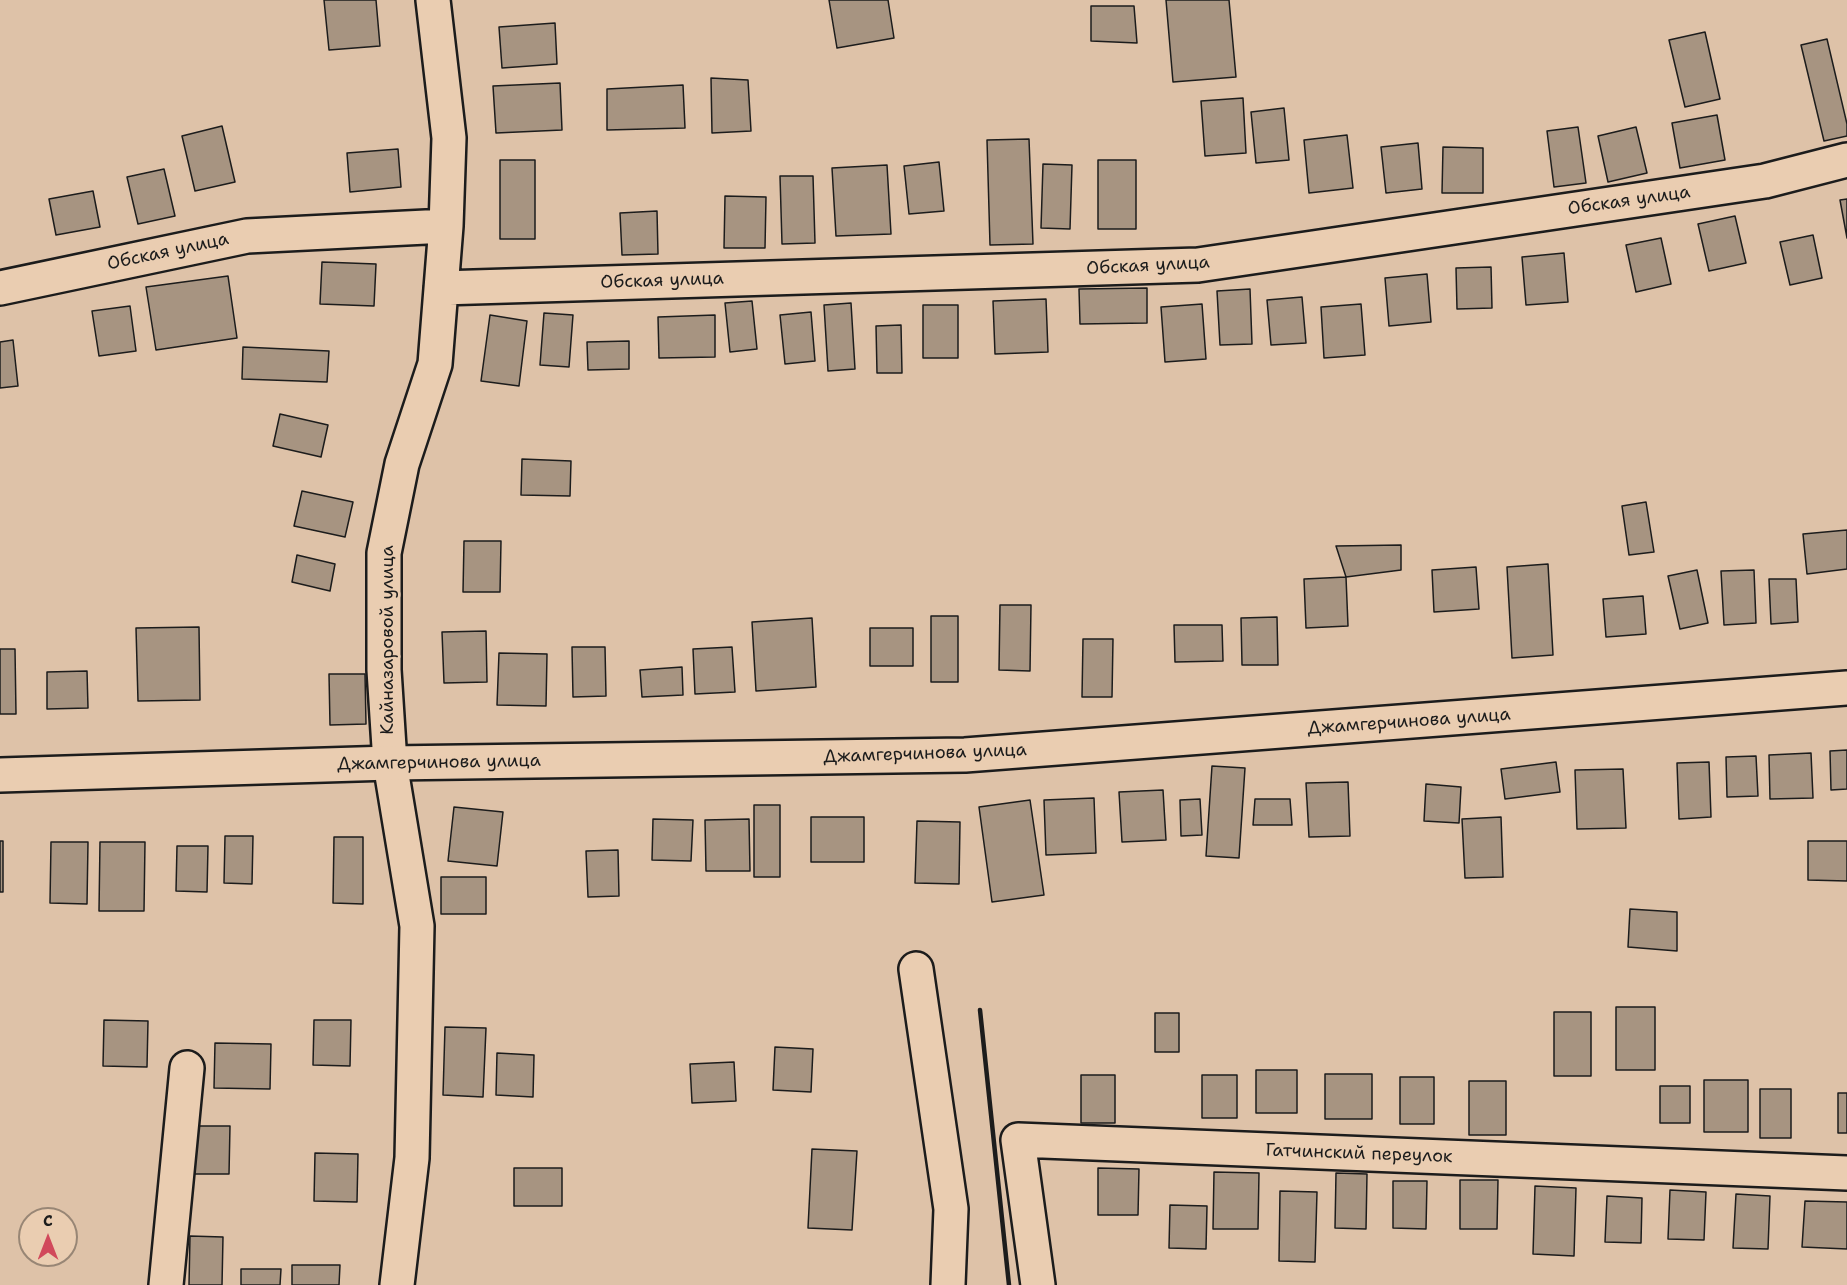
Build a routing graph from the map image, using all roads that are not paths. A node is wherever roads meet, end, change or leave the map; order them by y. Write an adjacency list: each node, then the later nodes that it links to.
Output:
1 (433, 0): 3 (street, Кайназаровой улица)
2 (1847, 160): 5 (street, Обская улица)
3 (446, 226): 4 (street, Обская улица); 5 (street, Кайназаровой улица)
4 (0, 288)
5 (441, 288): 7 (street, Кайназаровой улица)
6 (1847, 688): 7 (street, Джамгерчинова улица)
7 (390, 764): 8 (street, Джамгерчинова улица); 13 (street, Кайназаровой улица)
8 (0, 775)
9 (916, 969): 14 (street)
10 (187, 1068): 12 (street)
11 (1847, 1173): 15 (street, Гатчинский переулок)
12 (166, 1285)
13 (397, 1285)
14 (948, 1285)
15 (1038, 1285)

